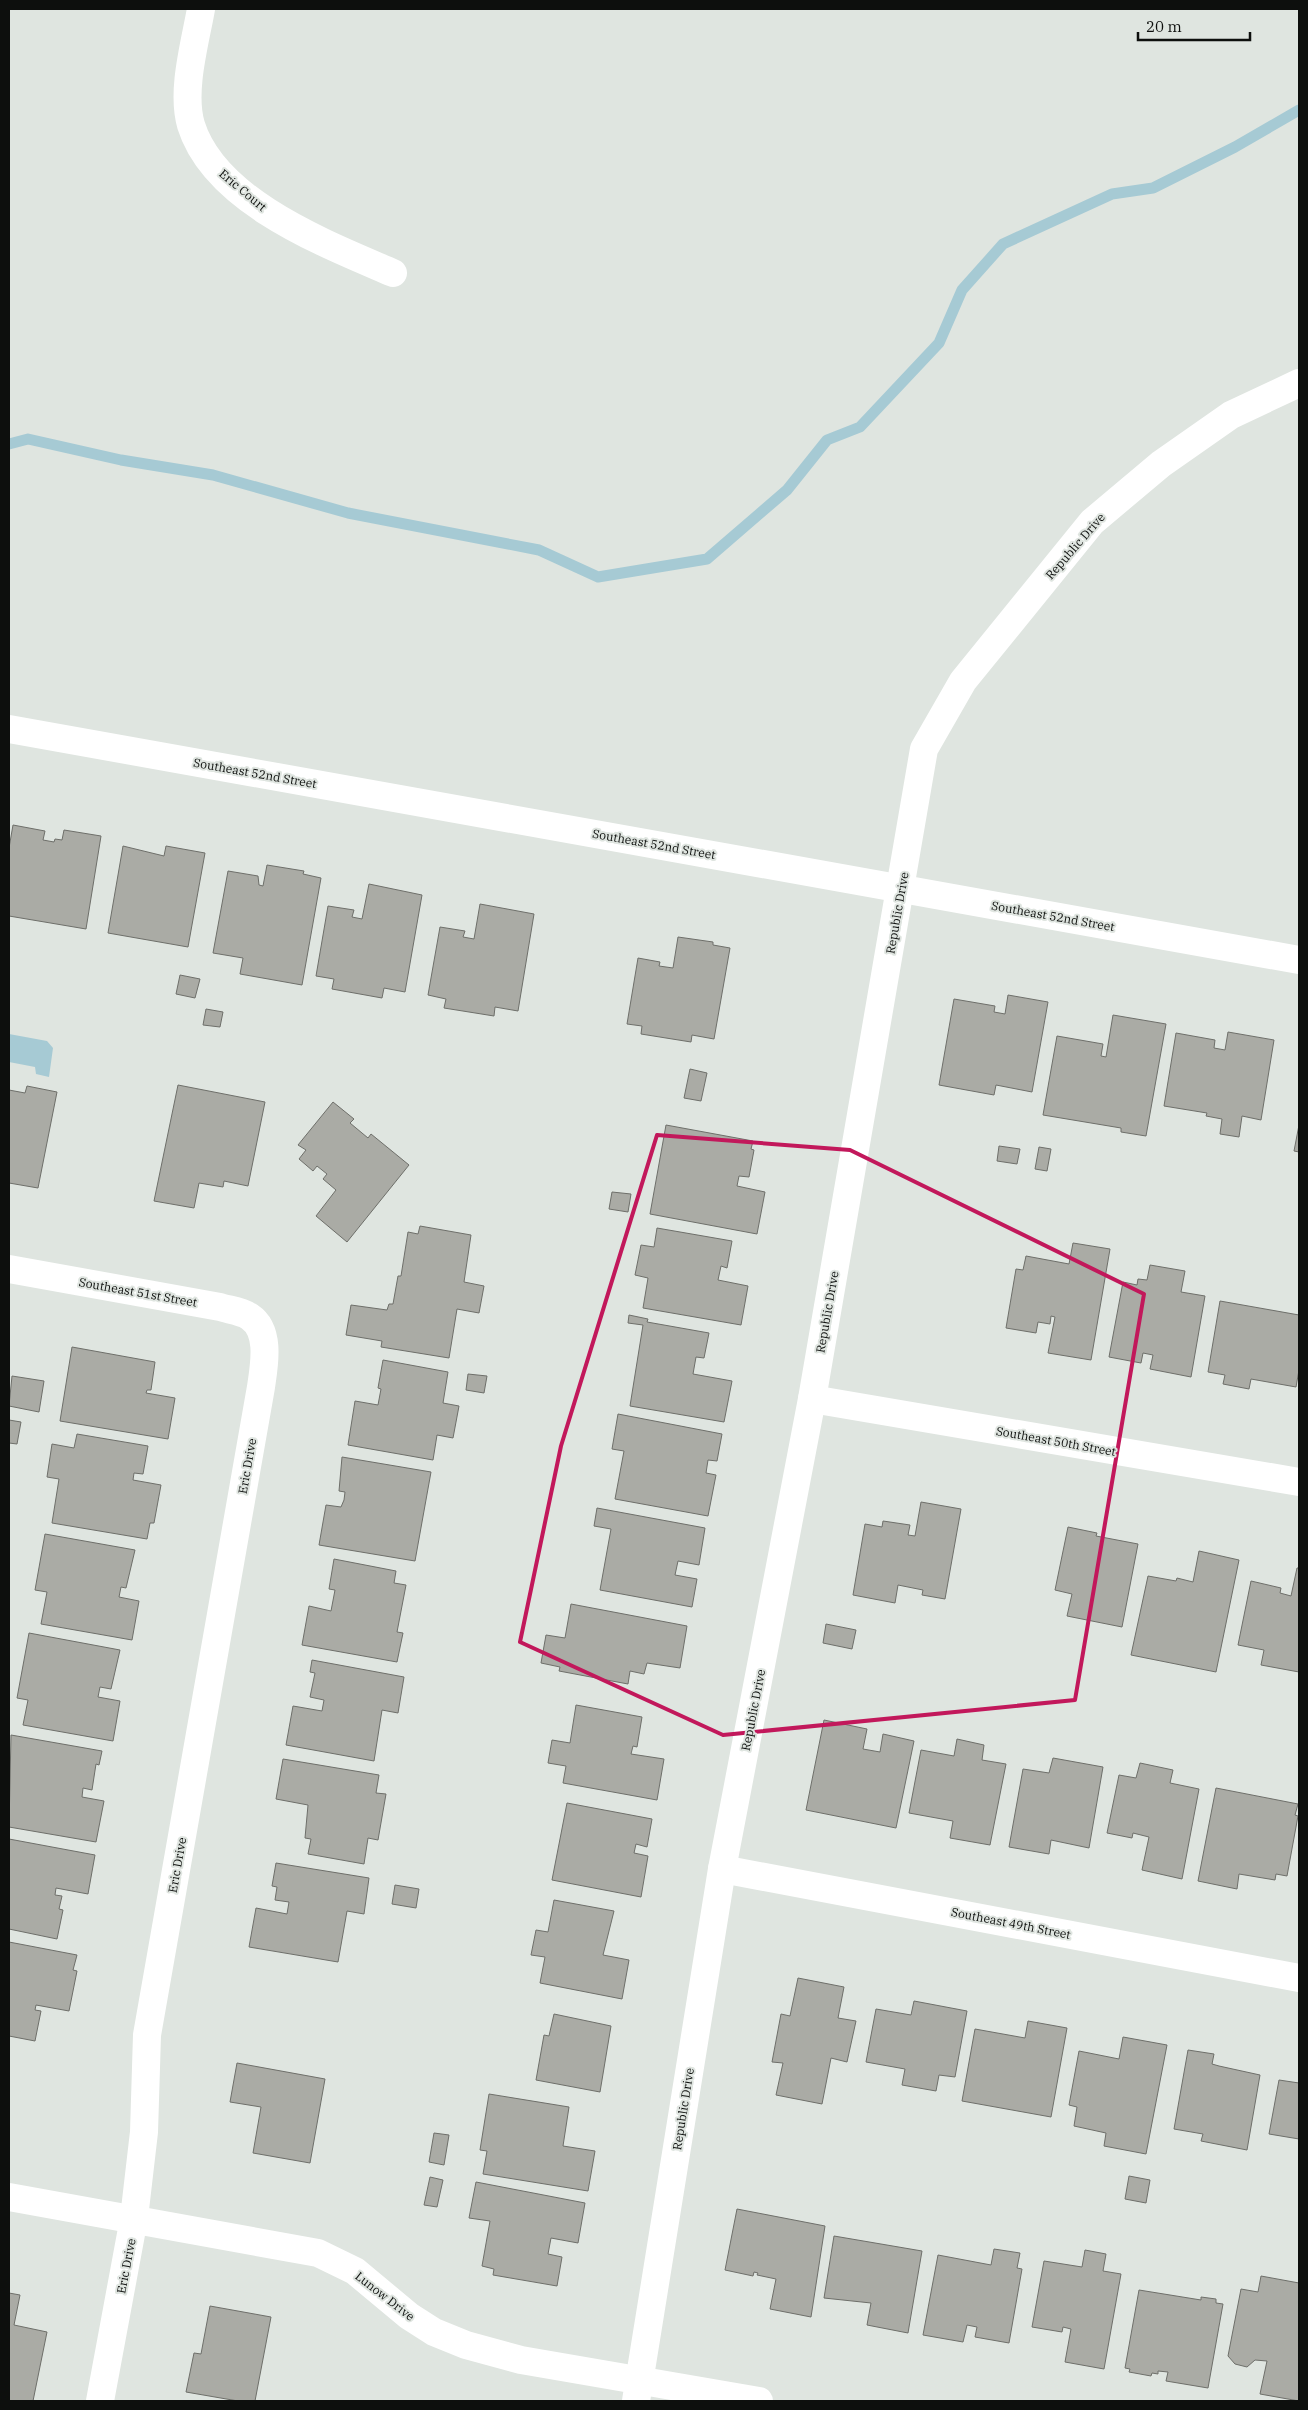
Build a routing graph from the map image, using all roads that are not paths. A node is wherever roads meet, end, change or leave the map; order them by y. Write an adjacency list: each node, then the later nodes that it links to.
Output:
1 (200, 9): 2 (street, Eric Court)
2 (393, 273)
3 (1299, 383): 5 (street, Republic Drive)
4 (9, 729): 5 (street, Southeast 52nd Street)
5 (901, 888): 6 (street, Southeast 52nd Street); 9 (street, Republic Drive)
6 (1299, 960)
7 (9, 1270): 8 (street, Southeast 51st Street)
8 (260, 1330): 14 (street, Eric Drive)
9 (812, 1399): 10 (street, Southeast 50th Street); 11 (street, Republic Drive)
10 (1299, 1482)
11 (722, 1869): 12 (street, Southeast 49th Street); 15 (street, Republic Drive)
12 (1299, 1978)
13 (9, 2197): 14 (street, Lunow Drive)
14 (134, 2218): 15 (street, Lunow Drive); 16 (street, Eric Drive)
15 (638, 2391): 17 (street, Lunow Drive)
16 (100, 2401)
17 (759, 2401)

